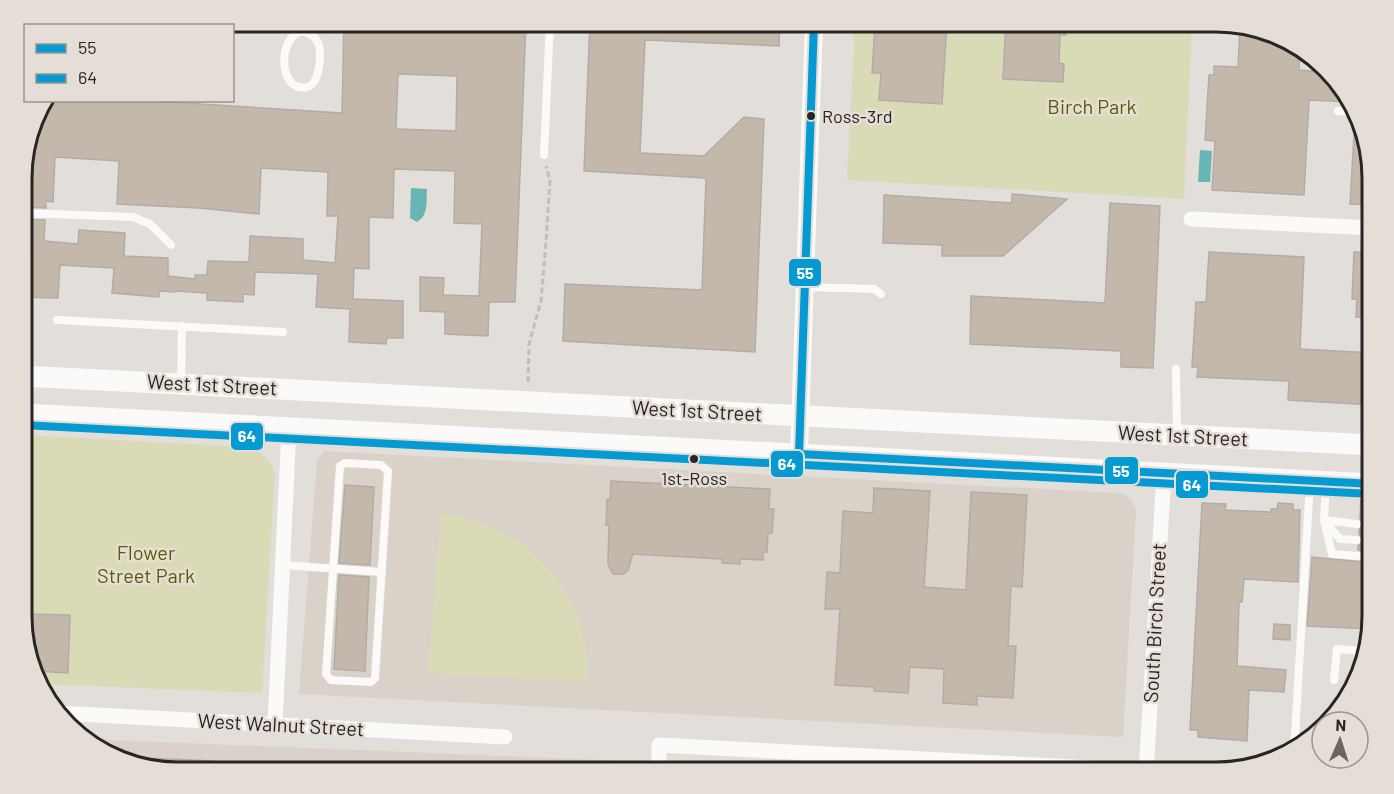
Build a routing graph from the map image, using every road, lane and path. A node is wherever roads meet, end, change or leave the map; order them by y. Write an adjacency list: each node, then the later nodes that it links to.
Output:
1 (298, 32): 2 (lane)
2 (305, 32)
3 (549, 32): 7 (lane)
4 (814, 32): 12 (street)
5 (1338, 111): 6 (lane)
6 (1346, 112)
7 (543, 154): 20 (path)
8 (32, 213): 11 (lane)
9 (1191, 219): 10 (street)
10 (1362, 227)
11 (171, 245)
12 (804, 286): 13 (lane); 22 (street)
13 (881, 294)
14 (57, 320): 15 (lane)
15 (182, 326): 16 (lane); 19 (lane)
16 (283, 332)
17 (1176, 369): 24 (lane)
18 (32, 377): 19 (main road, West 1st Street)
19 (181, 384): 20 (main road, West 1st Street)
20 (527, 402): 22 (main road, West 1st Street)
21 (32, 415): 23 (main road, West 1st Street)
22 (800, 417): 24 (main road, West 1st Street); 26 (street)
23 (289, 428): 26 (main road, West 1st Street); 34 (street)
24 (1177, 435): 25 (main road, West 1st Street)
25 (1362, 444)
26 (799, 454): 27 (main road, West 1st Street)
27 (1164, 473): 28 (main road, West 1st Street); 49 (street, South Birch Street)
28 (1318, 481): 29 (main road, West 1st Street); 30 (lane); 42 (lane)
29 (1362, 483)
30 (1324, 520): 31 (lane); 32 (lane); 33 (lane)
31 (1357, 524)
32 (1357, 540)
33 (1362, 556)
34 (282, 565): 35 (lane); 40 (street)
35 (333, 569): 36 (lane); 36 (lane); 36 (lane)
36 (382, 572)
37 (1359, 651): 38 (lane)
38 (1334, 680)
39 (68, 714): 40 (street, West Walnut Street)
40 (275, 724): 41 (street, West Walnut Street)
41 (505, 737)
42 (1295, 739)
43 (810, 753): 44 (street); 45 (street); 46 (street)
44 (863, 756): 47 (street); 48 (street)
45 (659, 762)
46 (810, 762)
47 (863, 762)
48 (935, 762)
49 (1147, 762)

